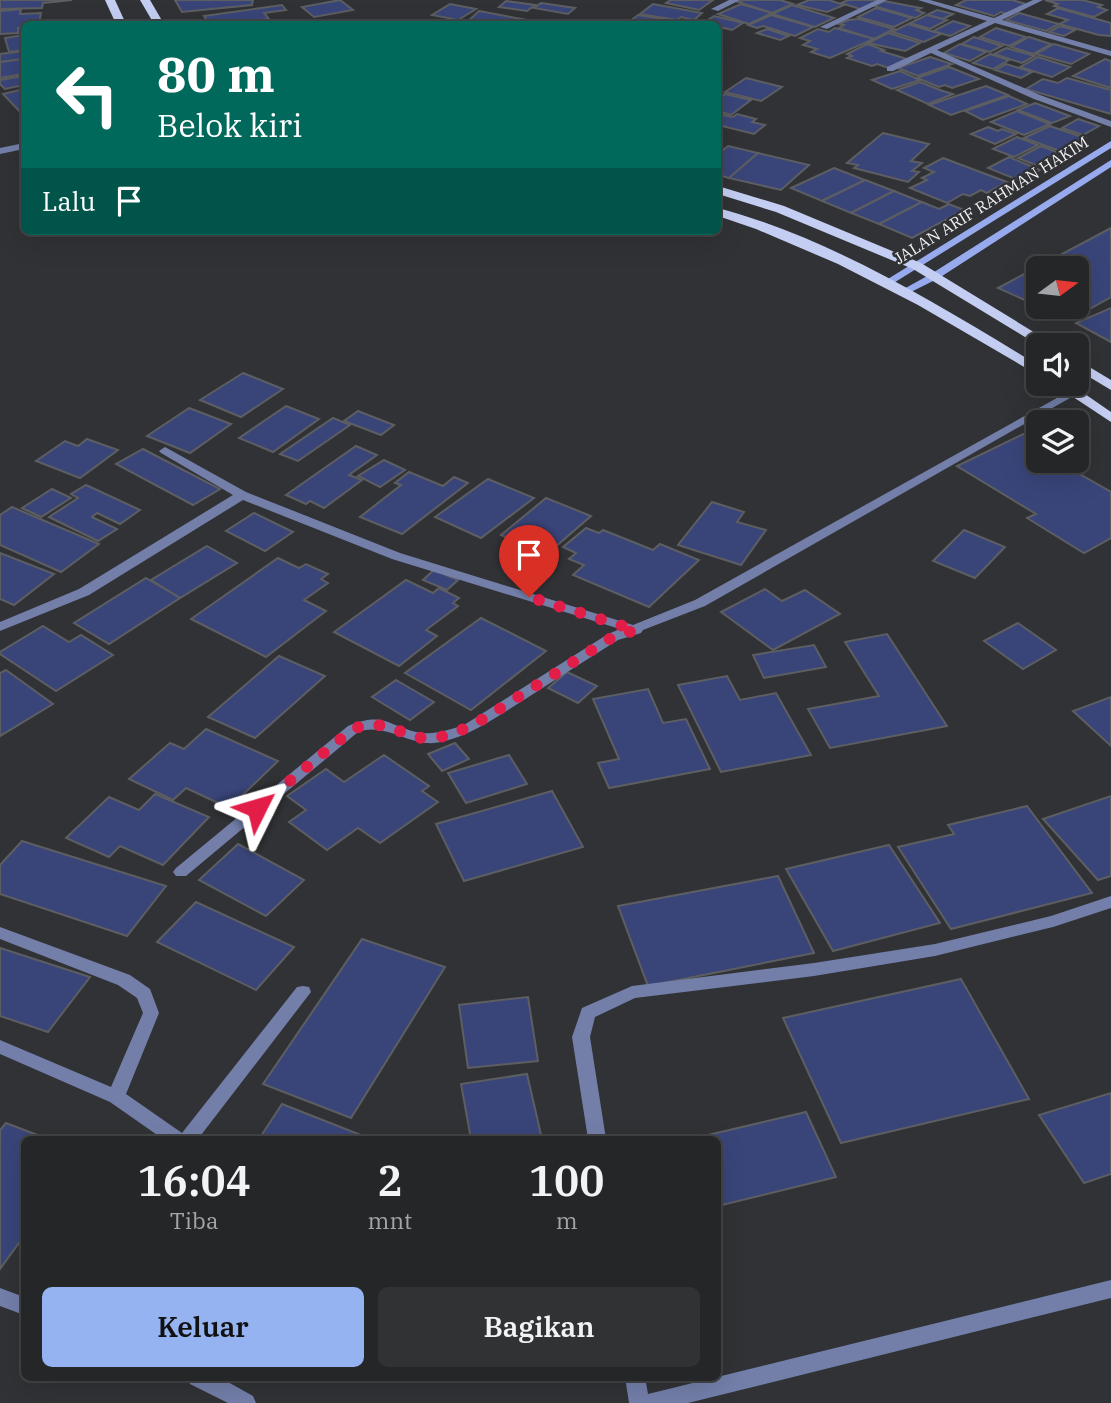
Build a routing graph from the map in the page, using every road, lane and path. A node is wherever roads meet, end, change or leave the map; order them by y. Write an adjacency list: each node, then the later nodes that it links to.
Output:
1 (110, 0): 9 (main road)
2 (145, 0): 10 (main road)
3 (736, 0): 7 (street)
4 (883, 0): 11 (street)
5 (922, 0): 8 (street)
6 (1039, 0): 8 (street)
7 (715, 9)
8 (996, 20): 12 (street); 13 (street)
9 (120, 21)
10 (157, 21)
11 (824, 27)
12 (930, 50): 14 (street); 15 (street)
13 (1111, 54)
14 (890, 69)
15 (1111, 124)
16 (1111, 144): 22 (main road, JALAN ARIF RAHMAN HAKIM)
17 (21, 147): 18 (street)
18 (0, 151)
19 (1111, 163): 23 (main road, JALAN ARIF RAHMAN HAKIM)
20 (721, 191): 22 (main road)
21 (721, 213): 24 (main road)
22 (917, 266): 23 (main road); 24 (main road, JALAN ARIF RAHMAN HAKIM)
23 (935, 276): 25 (main road, JALAN ARIF RAHMAN HAKIM); 26 (main road)
24 (888, 282): 25 (main road)
25 (905, 291): 27 (main road)
26 (1028, 333)
27 (1026, 363)
28 (1089, 372): 29 (main road)
29 (1111, 386)
30 (1066, 396): 36 (street)
31 (1079, 396): 32 (main road)
32 (1111, 418)
33 (165, 451): 34 (street)
34 (242, 495): 35 (street); 36 (street)
35 (0, 627)
36 (636, 630): 37 (street)
37 (181, 872)
38 (1111, 901): 45 (street)
39 (0, 933): 42 (street)
40 (303, 992): 44 (street)
41 (0, 1048): 42 (street)
42 (117, 1097): 43 (street)
43 (173, 1136)
44 (190, 1136)
45 (597, 1136)
46 (1111, 1289): 53 (street)
47 (0, 1297): 48 (street)
48 (21, 1305)
49 (206, 1381): 51 (street)
50 (636, 1381): 52 (street)
51 (246, 1403)
52 (639, 1403)
53 (649, 1403)

